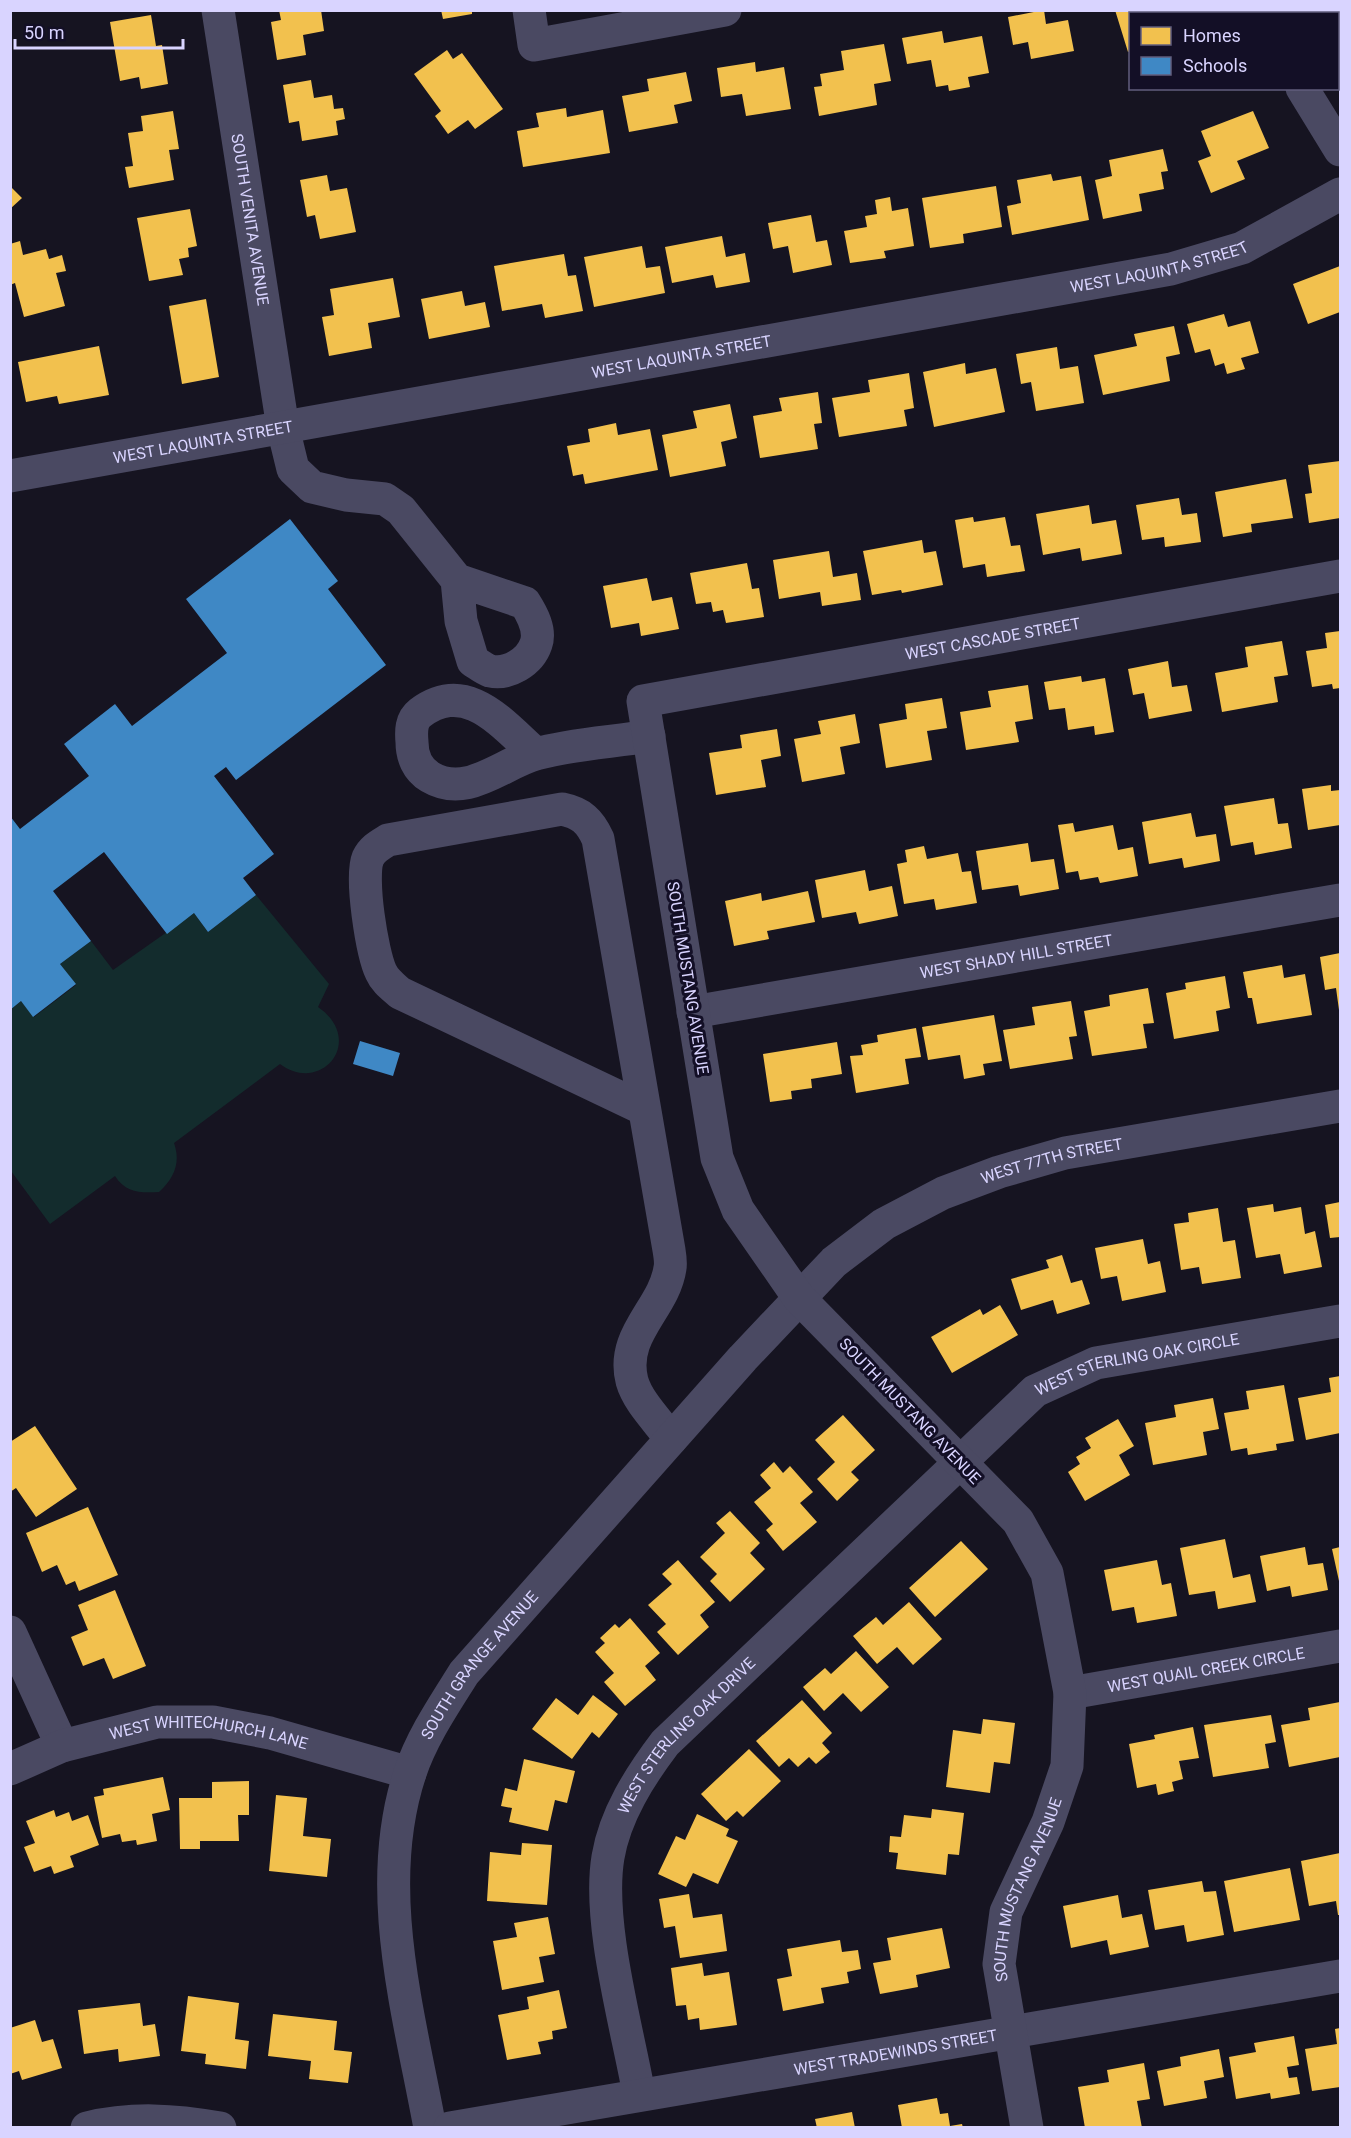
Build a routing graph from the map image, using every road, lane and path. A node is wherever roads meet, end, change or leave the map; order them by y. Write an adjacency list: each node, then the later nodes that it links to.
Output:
1 (218, 10): 7 (street, SOUTH VENITA AVENUE)
2 (529, 10): 3 (street)
3 (725, 10)
4 (1303, 90): 5 (street)
5 (1341, 150)
6 (1341, 194): 7 (street, WEST LAQUINTA STREET)
7 (283, 428): 8 (street, WEST LAQUINTA STREET); 10 (street, SOUTH VENITA AVENUE)
8 (10, 476)
9 (1341, 576): 11 (street, WEST CASCADE STREET)
10 (457, 580)
11 (644, 700): 12 (street, SOUTH MUSTANG AVENUE)
12 (649, 736): 13 (street); 15 (street, SOUTH MUSTANG AVENUE)
13 (536, 754)
14 (1341, 900): 15 (street, WEST SHADY HILL STREET)
15 (693, 1012): 18 (street, SOUTH MUSTANG AVENUE)
16 (1341, 1106): 18 (street, WEST 77TH STREET)
17 (644, 1109): 17 (street); 20 (street)
18 (799, 1298): 20 (street, SOUTH GRANGE AVENUE); 21 (street, SOUTH MUSTANG AVENUE)
19 (1341, 1322): 21 (street, WEST STERLING OAK CIRCLE)
20 (671, 1439): 27 (street, SOUTH GRANGE AVENUE)
21 (961, 1463): 24 (street, SOUTH MUSTANG AVENUE); 30 (street, WEST STERLING OAK DRIVE)
22 (10, 1632): 25 (street)
23 (1341, 1646): 24 (street, WEST QUAIL CREEK CIRCLE)
24 (1070, 1693): 29 (street, SOUTH MUSTANG AVENUE)
25 (62, 1746): 26 (street, WEST WHITECHURCH LANE); 27 (street, WEST WHITECHURCH LANE)
26 (10, 1769)
27 (410, 1773): 33 (street, SOUTH GRANGE AVENUE)
28 (1341, 1976): 29 (street, WEST TRADEWINDS STREET)
29 (1011, 2032): 30 (street, WEST TRADEWINDS STREET); 35 (street, SOUTH MUSTANG AVENUE)
30 (639, 2094): 34 (street, WEST TRADEWINDS STREET)
31 (87, 2127): 32 (street)
32 (220, 2127)
33 (430, 2127)
34 (450, 2127)
35 (1027, 2127)

